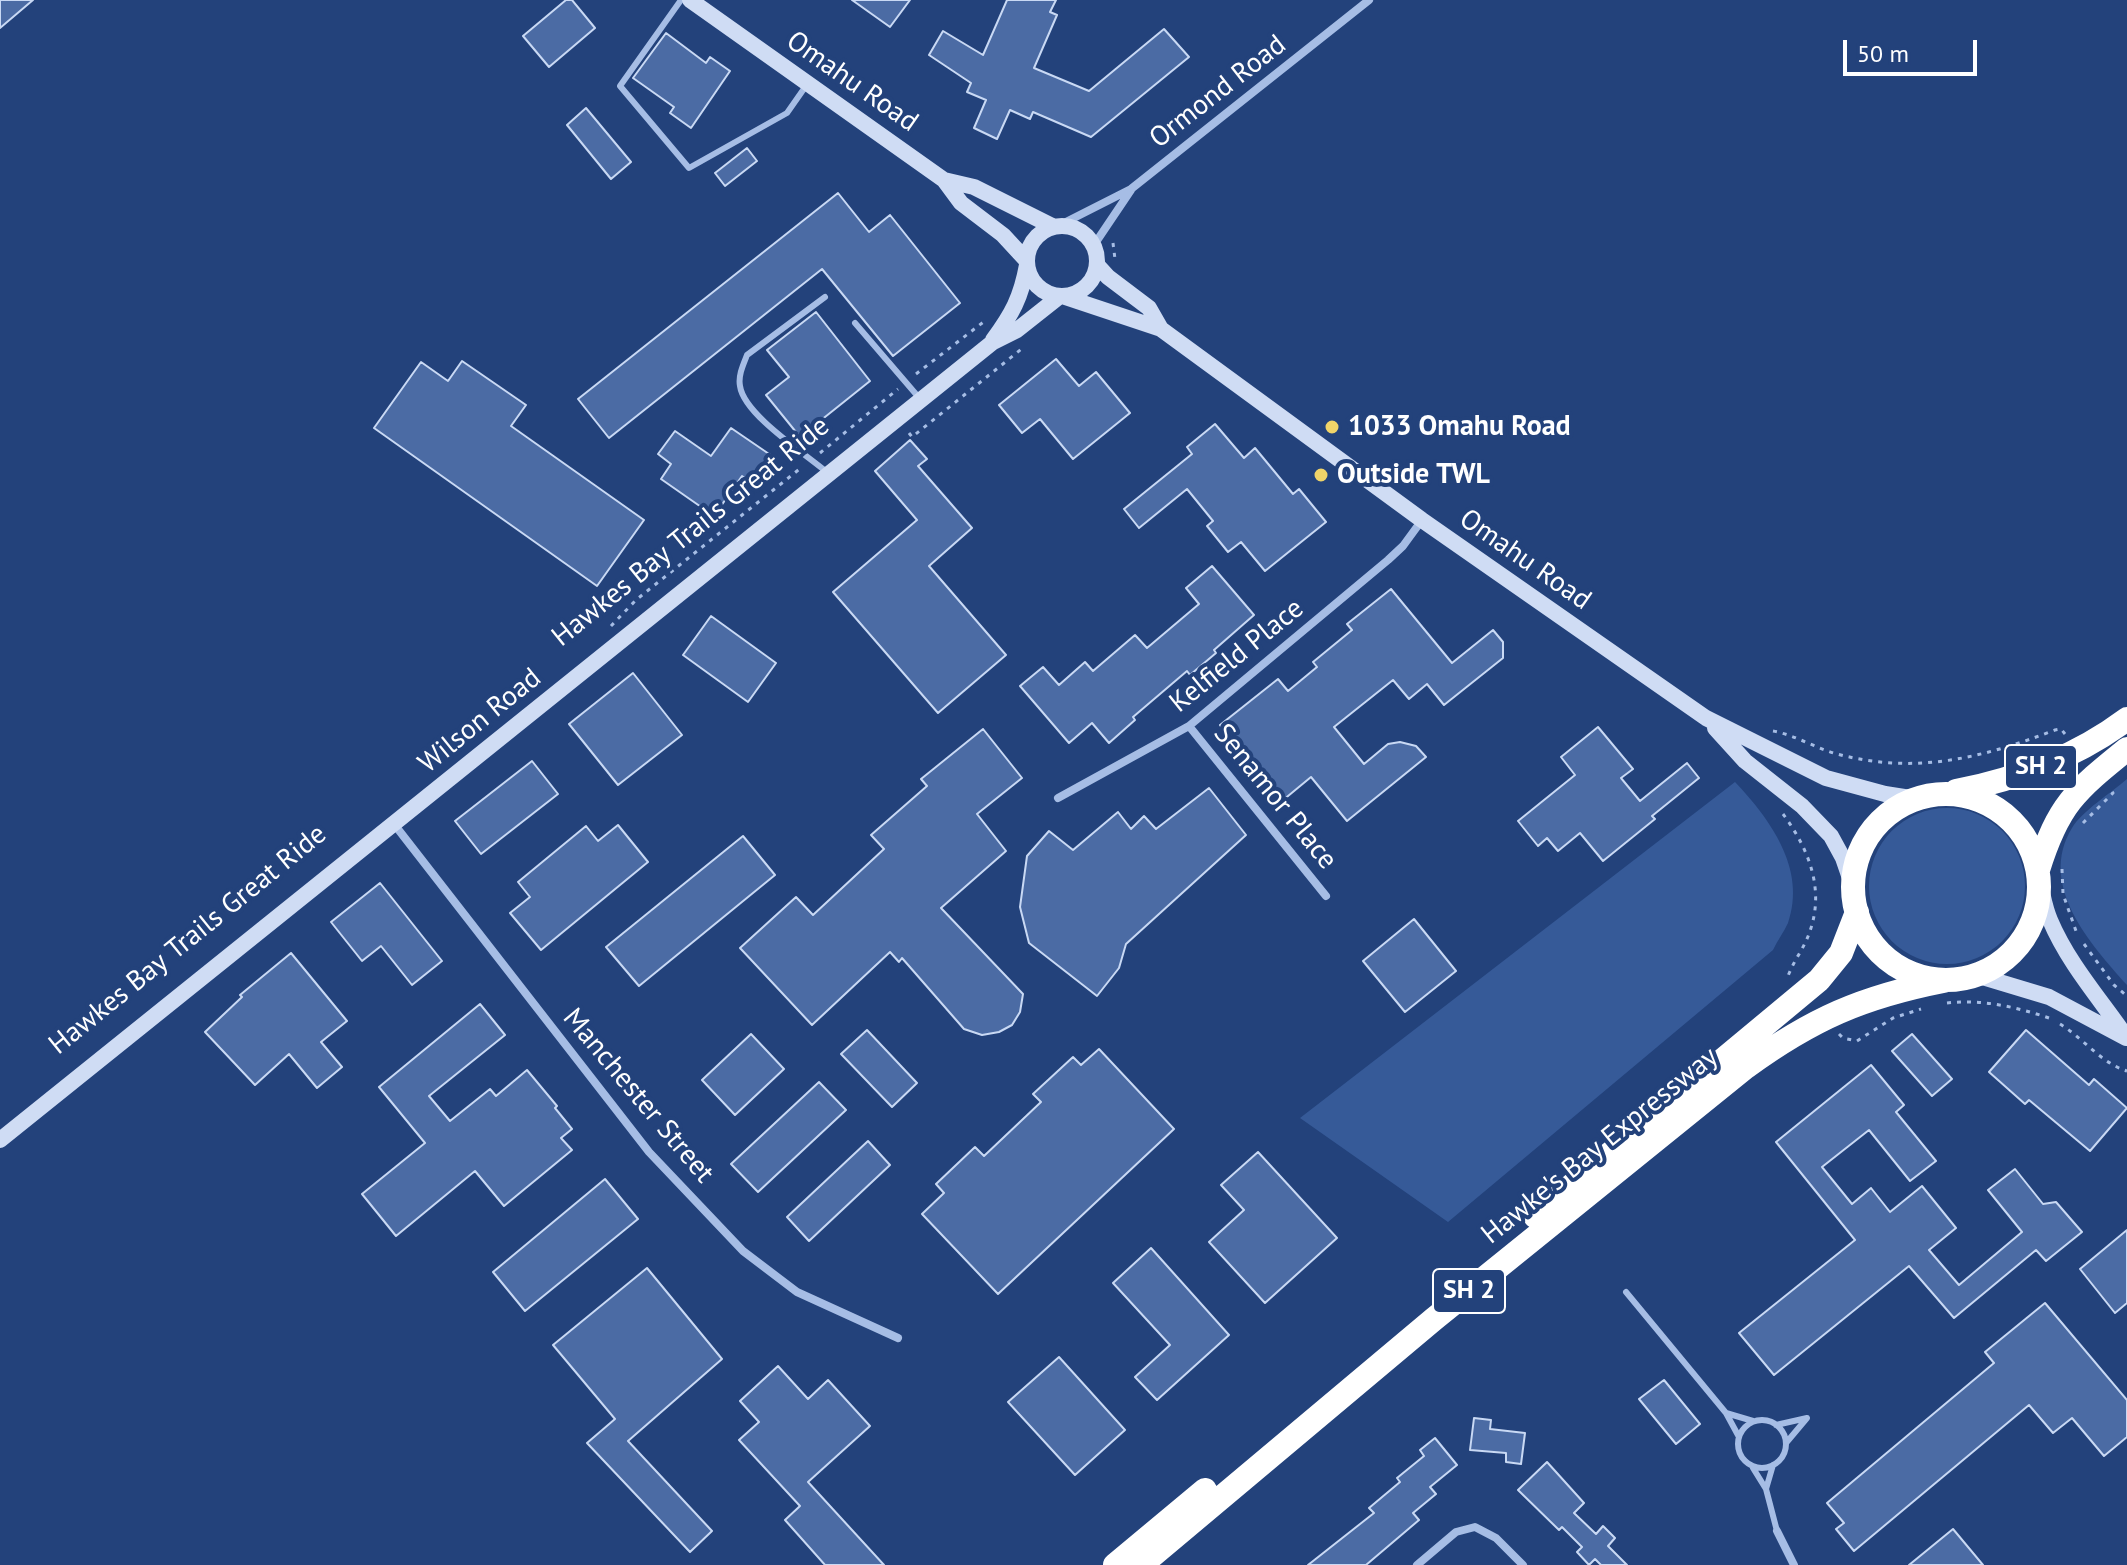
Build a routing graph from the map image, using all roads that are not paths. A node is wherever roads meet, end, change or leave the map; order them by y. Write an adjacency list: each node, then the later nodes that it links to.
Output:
1 (681, 0): 4 (lane)
2 (690, 0): 4 (main road, Omahu Road)
3 (1369, 0): 6 (street, Ormond Road)
4 (808, 83): 5 (main road, Omahu Road)
5 (944, 180): 7 (main road, Omahu Road); 9 (main road, Omahu Road)
6 (1131, 189): 7 (street, Ormond Road); 8 (street, Ormond Road)
7 (1056, 226): 8 (main road); 9 (main road)
8 (1094, 245): 10 (main road)
9 (1027, 263): 11 (main road); 15 (main road, Wilson Road)
10 (1098, 266): 11 (main road); 14 (main road, Omahu Road)
11 (1061, 296): 14 (main road, Omahu Road); 15 (main road, Wilson Road)
12 (825, 297): 17 (lane)
13 (855, 323): 16 (lane)
14 (1161, 329): 18 (main road, Omahu Road)
15 (993, 342): 16 (main road, Wilson Road)
16 (921, 400): 17 (main road, Wilson Road)
17 (829, 474): 26 (main road, Wilson Road)
18 (1422, 520): 19 (main road, Omahu Road); 21 (street, Kelfield Place)
19 (1706, 718): 25 (main road, Omahu Road); 29 (main road, Omahu Road)
20 (2127, 719): 23 (highway, SH 2)
21 (1189, 726): 24 (street, Kelfield Place); 28 (street, Senamor Place)
22 (2127, 749): 27 (highway, SH 2)
23 (1945, 793): 25 (highway, SH 2); 27 (highway)
24 (1058, 798)
25 (1917, 799): 29 (highway, SH 2)
26 (394, 824): 33 (main road, Wilson Road); 35 (street, Manchester Street)
27 (2039, 877): 30 (highway, SH 2); 32 (main road)
28 (1326, 896)
29 (1856, 901): 31 (highway); 45 (highway, Hawke's Bay Expressway / SH 2)
30 (1976, 975): 31 (highway, SH 2); 32 (main road)
31 (1941, 992): 46 (highway, Hawke's Bay Expressway / SH 2)
32 (2127, 1038)
33 (0, 1140)
34 (1626, 1292): 36 (lane)
35 (898, 1338)
36 (1726, 1413): 37 (lane); 39 (lane)
37 (1754, 1421): 38 (lane); 39 (lane)
38 (1776, 1425): 40 (lane); 40 (lane)
39 (1739, 1437): 42 (lane)
40 (1786, 1443): 41 (lane)
41 (1773, 1465): 42 (lane); 43 (lane)
42 (1752, 1466): 43 (lane)
43 (1766, 1489): 44 (lane)
44 (1777, 1531): 49 (street)
45 (1115, 1565)
46 (1141, 1565)
47 (1417, 1565): 48 (street)
48 (1523, 1565)
49 (1794, 1565)

